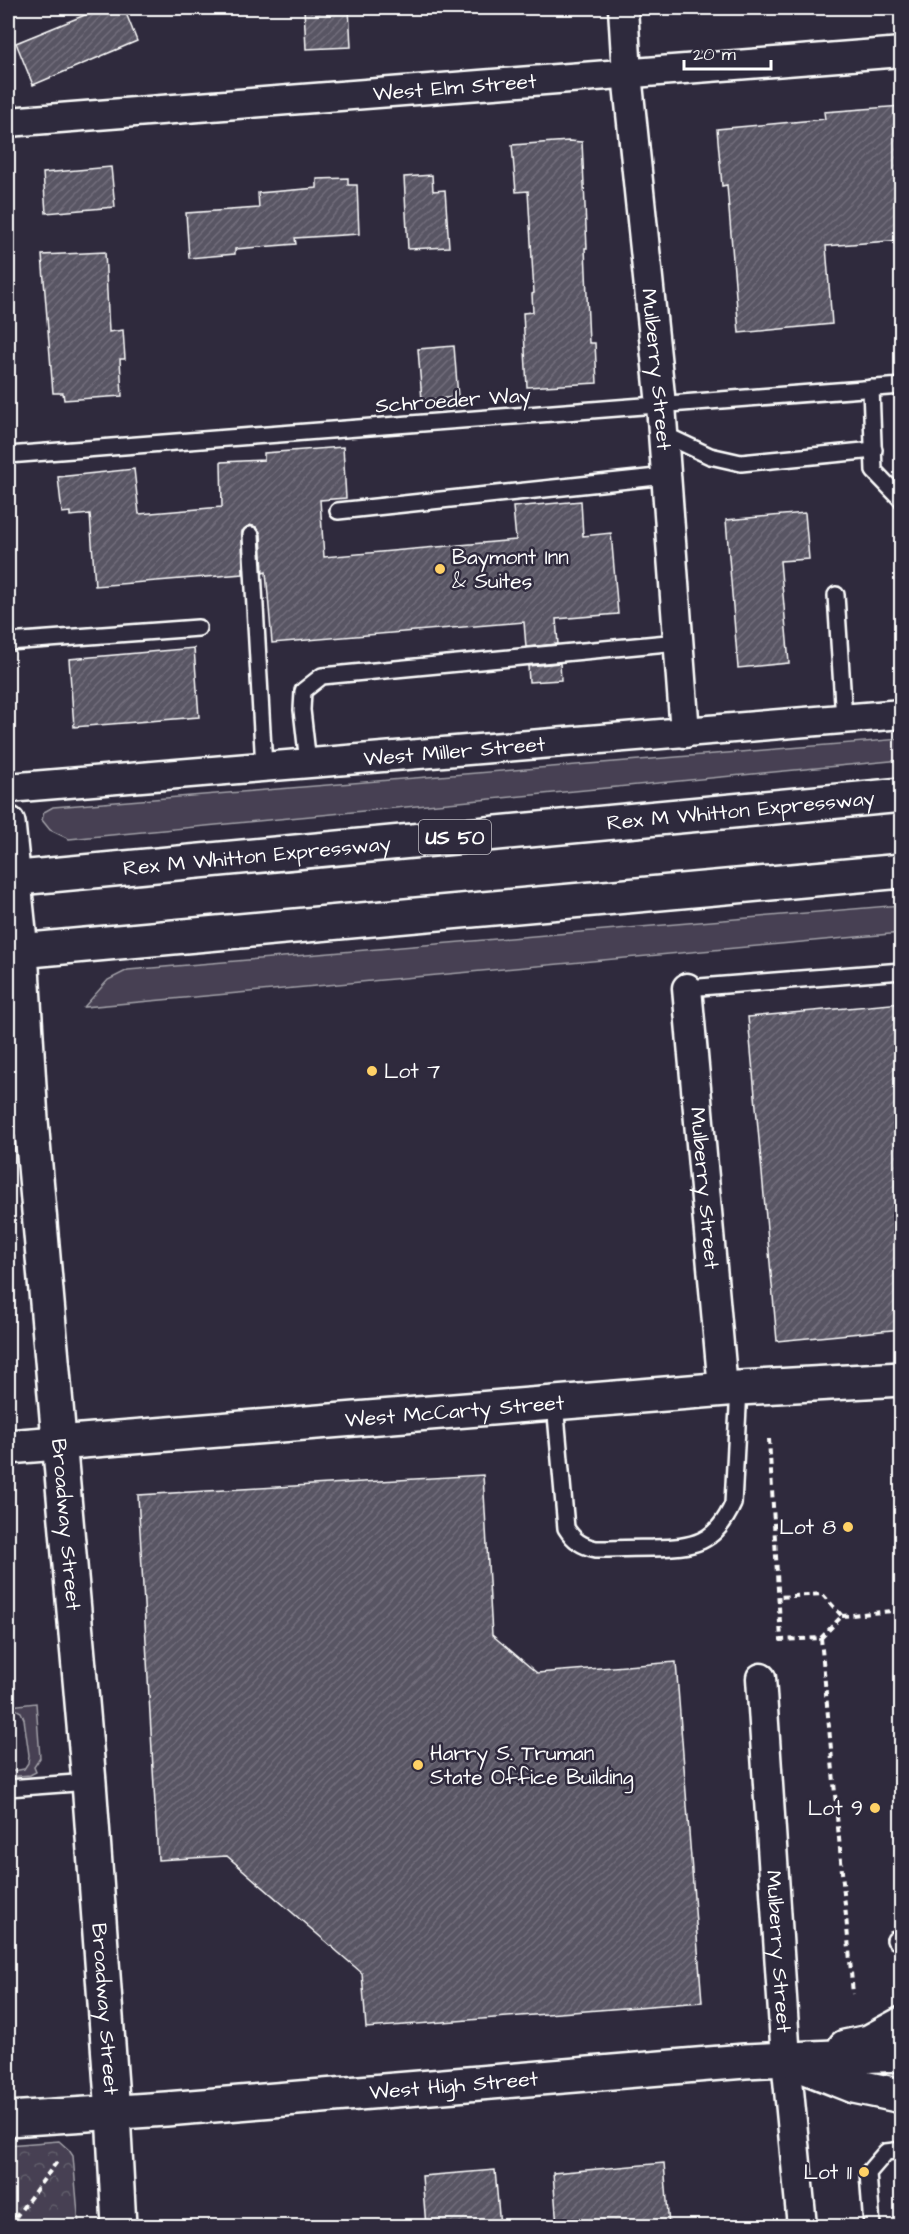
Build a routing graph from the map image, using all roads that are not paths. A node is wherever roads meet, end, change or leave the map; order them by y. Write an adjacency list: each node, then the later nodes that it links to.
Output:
1 (622, 8): 3 (street, Mulberry Street)
2 (902, 52): 3 (street, West Elm Street)
3 (627, 74): 4 (street, West Elm Street); 7 (street, Mulberry Street)
4 (8, 122)
5 (902, 386): 6 (lane, Schroeder Way)
6 (871, 388): 7 (lane, Schroeder Way); 9 (lane)
7 (661, 405): 8 (street, Mulberry Street); 10 (lane, Schroeder Way)
8 (663, 434): 9 (lane); 11 (street, Mulberry Street)
9 (873, 450): 12 (lane)
10 (8, 455)
11 (666, 476): 13 (lane); 18 (street, Mulberry Street)
12 (902, 500)
13 (338, 511)
14 (251, 536): 23 (lane)
15 (836, 595): 20 (lane)
16 (198, 628): 17 (lane)
17 (8, 642)
18 (678, 642): 21 (street, Mulberry Street); 22 (lane)
19 (902, 714): 20 (street, West Miller Street)
20 (843, 719): 21 (street, West Miller Street)
21 (685, 733): 22 (street, West Miller Street)
22 (308, 763): 23 (street, West Miller Street)
23 (264, 767): 24 (street, West Miller Street)
24 (8, 788)
25 (902, 795): 28 (main road, Rex M Whitton Expressway / US 50)
26 (8, 823): 28 (main road, Broadway Street)
27 (902, 871): 29 (main road)
28 (10, 879): 29 (main road, Broadway Street)
29 (14, 952): 32 (main road, Broadway Street)
30 (902, 971): 31 (lane)
31 (687, 988): 34 (street, Mulberry Street)
32 (20, 1121): 36 (main road, Broadway Street)
33 (902, 1379): 34 (main road, West McCarty Street)
34 (731, 1389): 35 (main road, West McCarty Street); 35 (lane)
35 (555, 1403): 36 (main road, West McCarty Street)
36 (61, 1443): 37 (main road, West McCarty Street); 39 (main road, Broadway Street)
37 (8, 1447)
38 (761, 1678): 43 (street, Mulberry Street)
39 (89, 1782): 40 (lane); 45 (main road, Broadway Street)
40 (8, 1788)
41 (902, 2024): 43 (main road)
42 (902, 2054): 43 (main road, West High Street)
43 (786, 2060): 44 (main road); 45 (main road, West High Street); 49 (street, Mulberry Street)
44 (902, 2096)
45 (113, 2113): 46 (main road, West High Street); 48 (main road, Broadway Street)
46 (8, 2119)
47 (902, 2150): 50 (lane)
48 (119, 2226)
49 (802, 2226)
50 (872, 2226)

